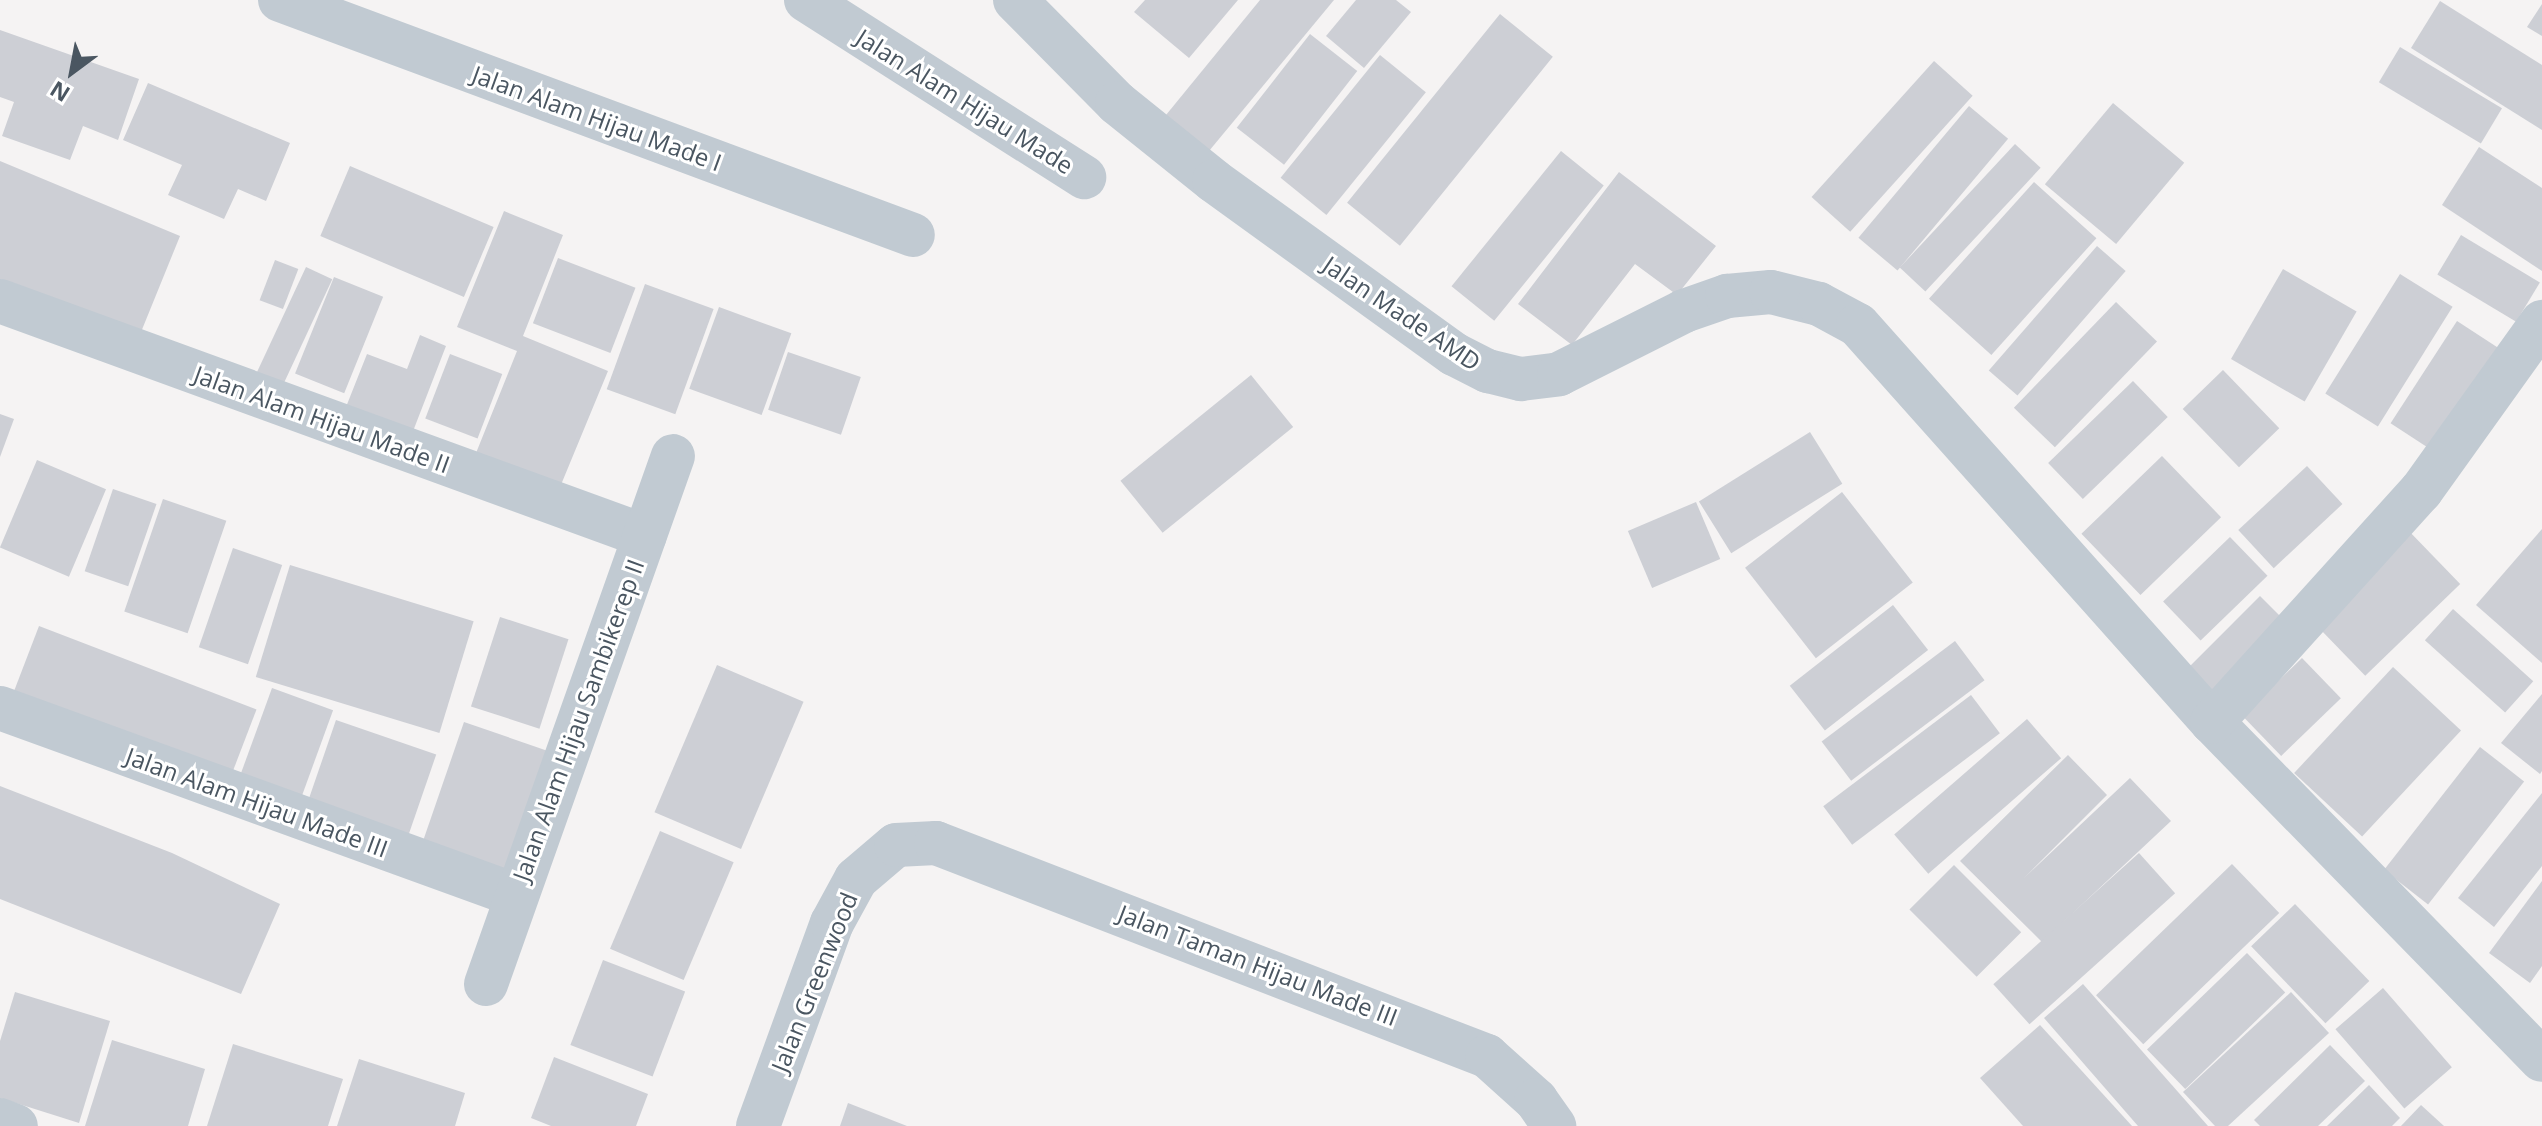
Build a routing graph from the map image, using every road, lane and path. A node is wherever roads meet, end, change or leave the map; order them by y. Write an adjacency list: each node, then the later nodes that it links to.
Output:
1 (280, 0): 5 (street, Jalan Alam Hijau Made I)
2 (806, 0): 4 (street, Jalan Alam Hijau Made)
3 (1015, 0): 11 (street, Jalan Made AMD)
4 (1084, 177)
5 (913, 235)
6 (0, 301): 9 (street, Jalan Alam Hijau Made II)
7 (2542, 322): 11 (street)
8 (673, 456): 9 (street, Jalan Alam Hijau Sambikerep II)
9 (645, 536): 13 (street, Jalan Alam Hijau Sambikerep II)
10 (0, 708): 13 (street, Jalan Alam Hijau Made III)
11 (2212, 722): 15 (street, Jalan Made AMD)
12 (936, 843): 18 (street, Jalan Greenwood); 19 (street, Jalan Taman Hijau Made III)
13 (515, 895): 14 (street, Jalan Alam Hijau Sambikerep II)
14 (486, 984)
15 (2542, 1060)
16 (0, 1120): 17 (street)
17 (16, 1126)
18 (758, 1126)
19 (1554, 1126)

